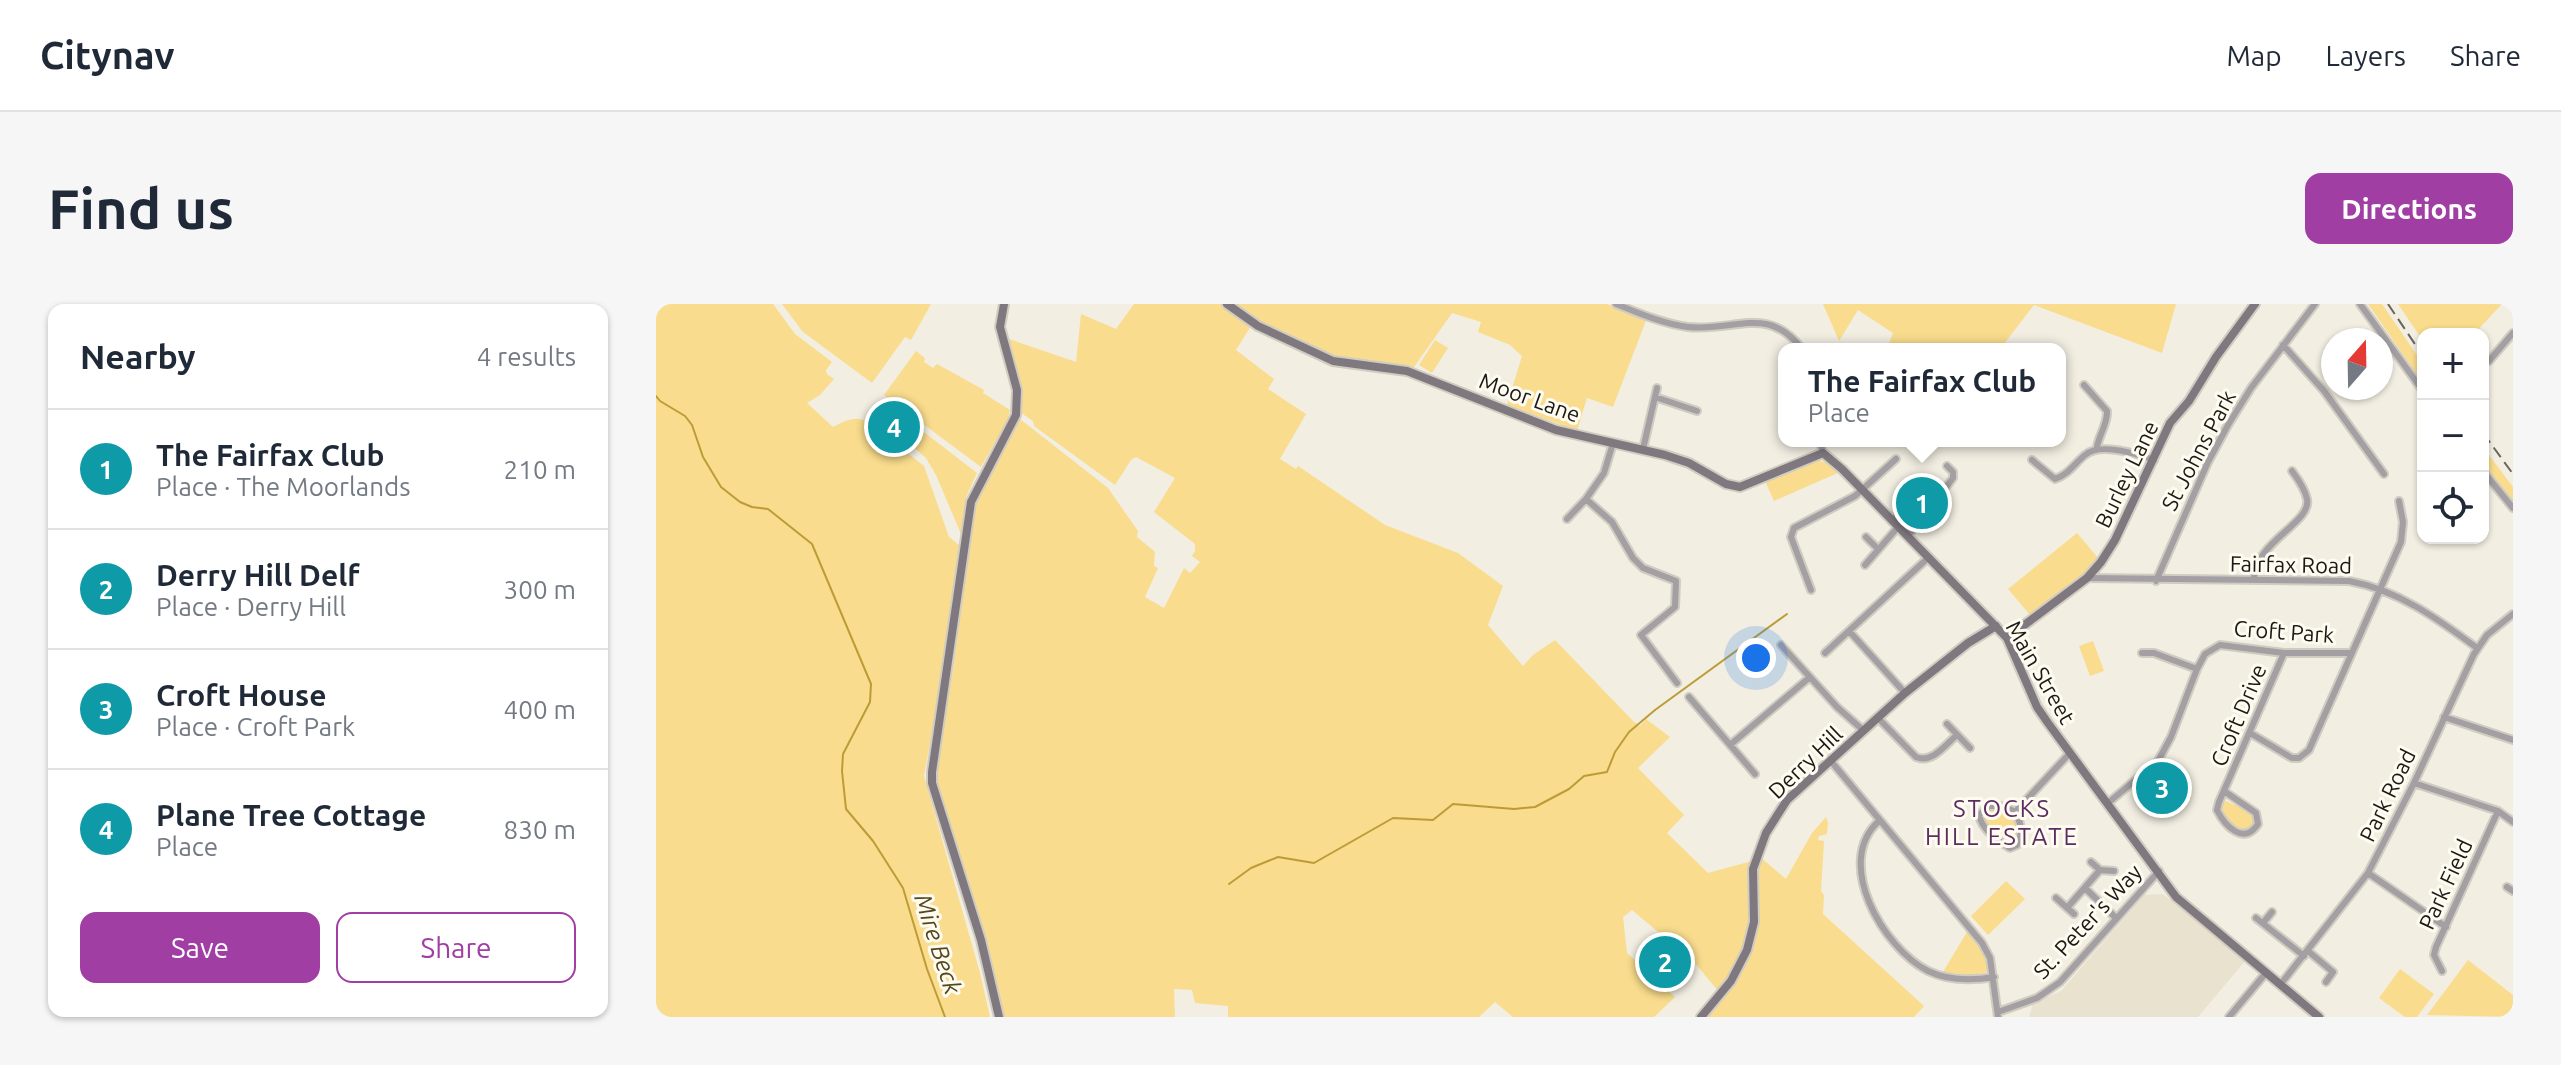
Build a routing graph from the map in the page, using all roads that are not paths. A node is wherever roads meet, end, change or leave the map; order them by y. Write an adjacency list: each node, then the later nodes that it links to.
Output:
1 (1004, 304): 100 (street)
2 (1227, 304): 16 (street, Moor Lane)
3 (1616, 304): 8 (street)
4 (2255, 304): 23 (street, Burley Lane)
5 (2315, 304): 9 (street, St Johns Park)
6 (2360, 304): 11 (street)
7 (2513, 333): 10 (street)
8 (1798, 343)
9 (2283, 345): 27 (street); 42 (street, St Johns Park)
10 (2489, 361)
11 (2417, 383)
12 (2084, 385): 18 (street)
13 (1657, 388): 14 (street)
14 (1655, 397): 15 (street); 19 (street)
15 (1697, 411)
16 (1613, 443): 19 (street, Moor Lane); 30 (street)
17 (1822, 447): 20 (street)
18 (2097, 447): 22 (street); 23 (street)
19 (1643, 449): 20 (street, Moor Lane)
20 (1823, 453): 29 (street, Main Street)
21 (1896, 459): 29 (street)
22 (2032, 460)
23 (2154, 460): 40 (street, Burley Lane)
24 (1947, 466): 35 (street)
25 (2292, 471): 41 (street)
26 (2484, 472): 32 (street)
27 (2384, 474)
28 (1926, 484): 34 (street)
29 (1863, 490): 34 (street, Main Street); 43 (street)
30 (1586, 499): 33 (street); 57 (street)
31 (2399, 501): 44 (street)
32 (2513, 508)
33 (1567, 519)
34 (1895, 524): 35 (street, Main Street); 37 (street)
35 (1908, 536): 38 (street, Main Street)
36 (1866, 537): 37 (street)
37 (1878, 549): 39 (street)
38 (1929, 557): 46 (street, Main Street); 47 (street)
39 (1865, 565)
40 (2087, 578): 42 (street, Fairfax Road); 48 (street, Burley Lane)
41 (2254, 580): 42 (street, Fairfax Road); 44 (street, Fairfax Road)
42 (2156, 581)
43 (1811, 590)
44 (2382, 590): 50 (street, Fairfax Road); 54 (street)
45 (2513, 614): 50 (street, Park Road)
46 (1996, 626): 48 (street, Main Street); 58 (street, Derry Hill)
47 (1850, 632): 51 (street); 58 (street)
48 (2007, 638): 69 (street, Main Street)
49 (1781, 645): 56 (street)
50 (2477, 648): 60 (street, Park Road)
51 (1825, 653)
52 (2142, 653): 55 (street)
53 (2284, 653): 54 (street, Croft Park); 55 (street, Croft Park); 64 (street, Croft Drive)
54 (2352, 653): 64 (street)
55 (2197, 669): 74 (street, Croft Park)
56 (1810, 677): 63 (street); 67 (street)
57 (1677, 683)
58 (1905, 693): 61 (street, Derry Hill)
59 (1689, 697): 67 (street)
60 (2444, 717): 66 (street); 72 (street, Park Road)
61 (1879, 719): 63 (street, Derry Hill); 65 (street)
62 (1947, 724): 65 (street)
63 (1864, 731): 70 (street, Derry Hill)
64 (2250, 733): 73 (street, Croft Drive)
65 (1957, 735): 68 (street)
66 (2513, 740)
67 (1730, 745): 71 (street)
68 (1970, 748)
69 (2070, 753): 74 (street, Main Street); 76 (street)
70 (1830, 760): 77 (street); 101 (street, Derry Hill)
71 (1755, 774)
72 (2414, 783): 75 (street); 83 (street, Park Road)
73 (2224, 791): 73 (street)
74 (2108, 803): 82 (street, Main Street)
75 (2498, 811): 78 (street); 92 (street, Park Field)
76 (2015, 812): 76 (street)
77 (1879, 821): 96 (street); 96 (street)
78 (2513, 822)
79 (2091, 862): 80 (street)
80 (2100, 870): 81 (street); 84 (street)
81 (2114, 871)
82 (2159, 871): 89 (street, St. Peter's Way); 95 (street, Main Street)
83 (2368, 873): 92 (street); 93 (street, Park Road)
84 (2085, 888): 86 (street); 89 (street)
85 (2056, 898): 86 (street)
86 (2067, 908): 88 (street)
87 (2272, 912): 91 (street)
88 (2074, 914)
89 (2116, 918): 99 (street, St. Peter's Way)
90 (2256, 918): 91 (street)
91 (2263, 923): 93 (street)
92 (2446, 927): 94 (street, Park Field)
93 (2306, 953): 97 (street); 98 (street, Park Road)
94 (2442, 971)
95 (2265, 974): 98 (street, Main Street); 102 (street)
96 (1994, 977): 99 (street)
97 (2326, 982)
98 (2280, 985): 103 (street, Main Street)
99 (1998, 1015)
100 (999, 1017)
101 (1701, 1017)
102 (2229, 1017)
103 (2319, 1017)

